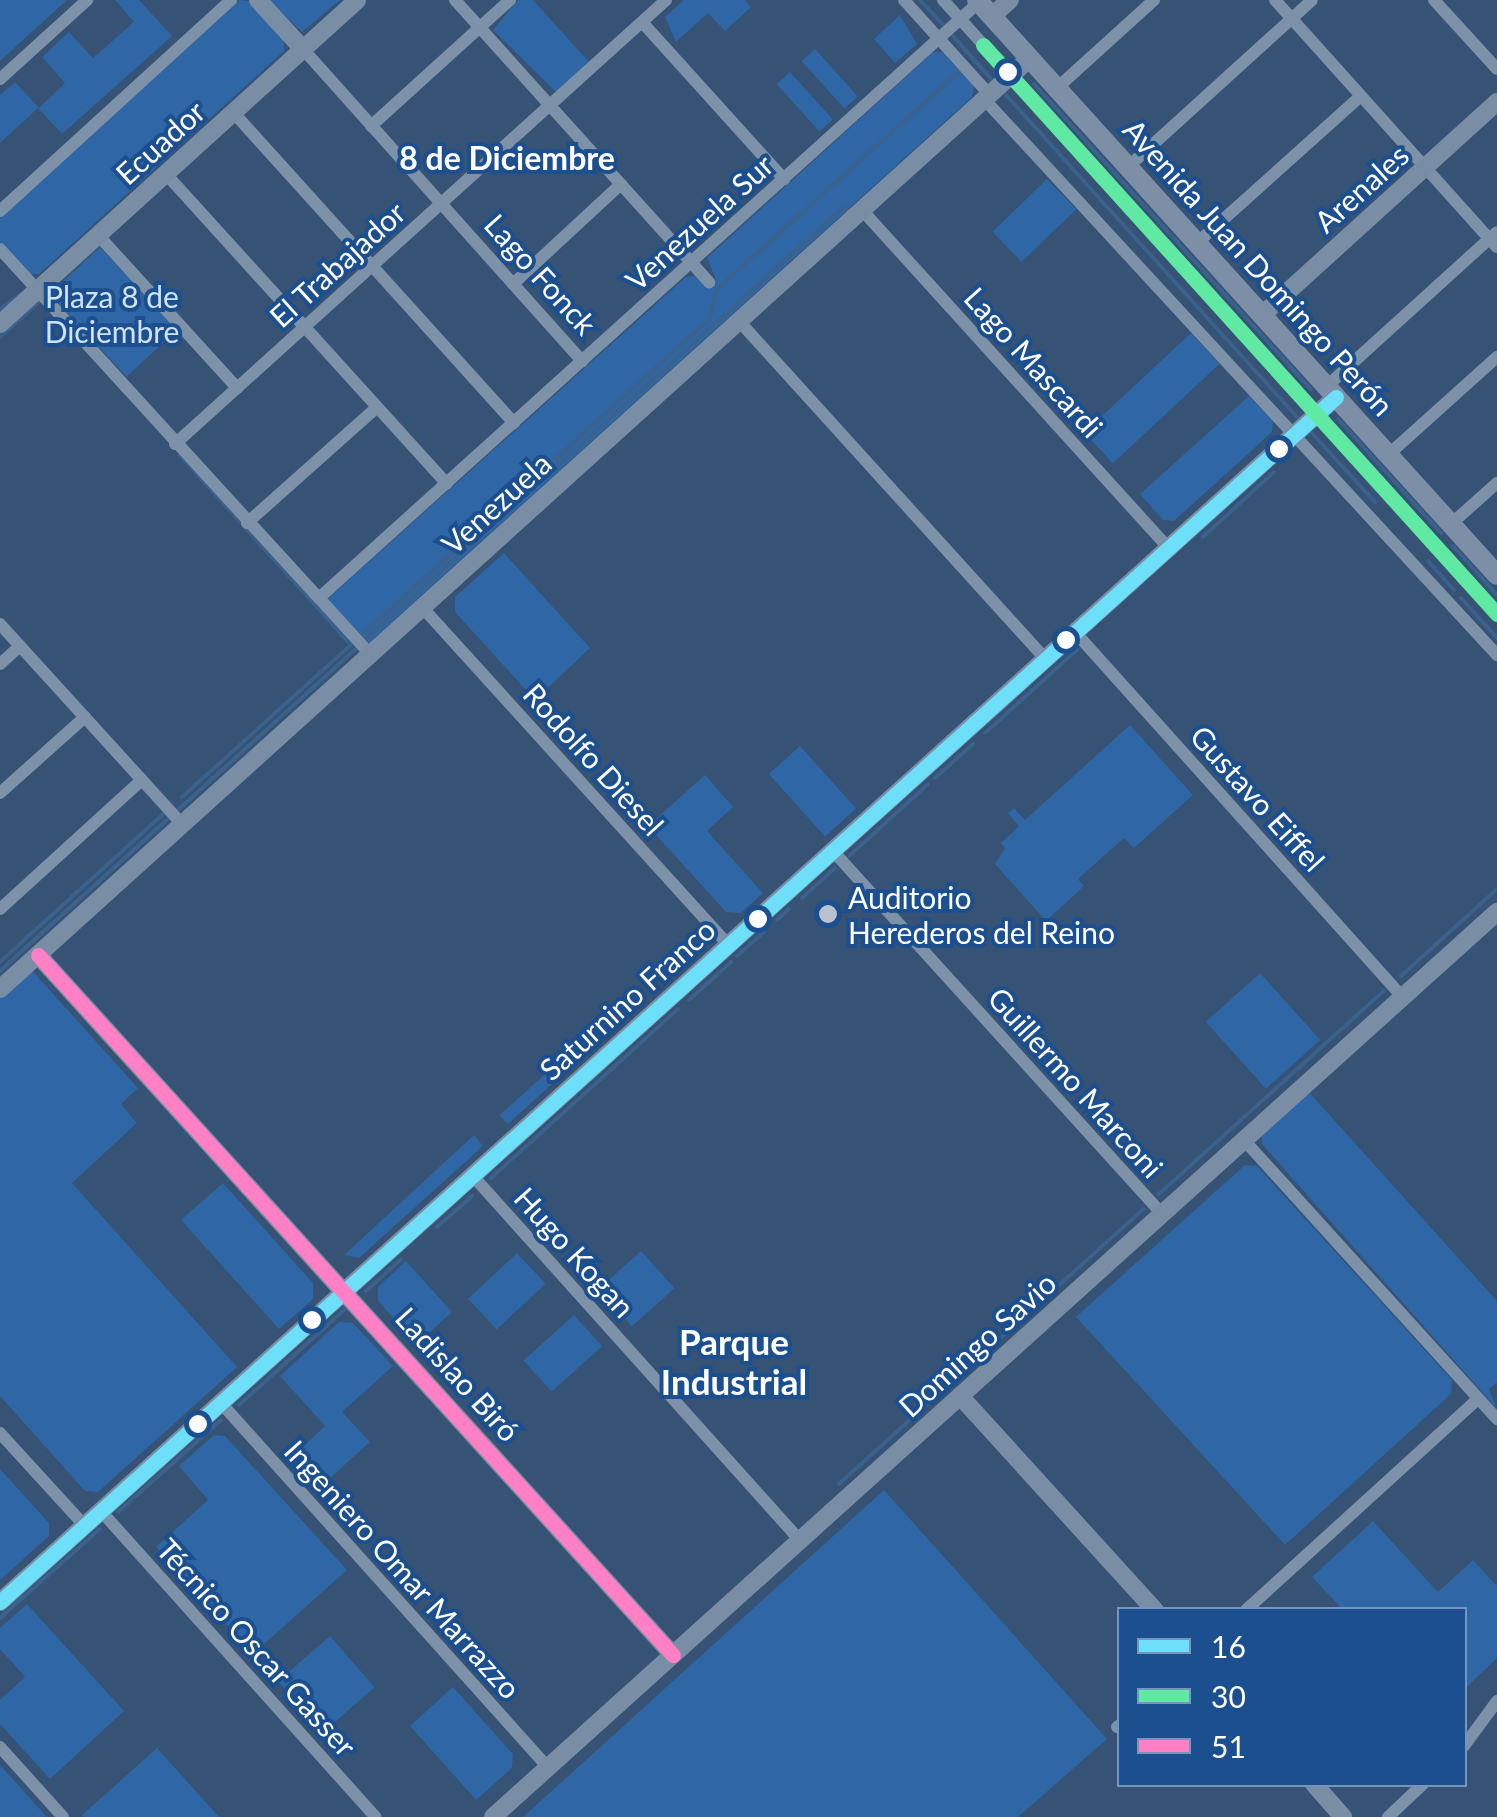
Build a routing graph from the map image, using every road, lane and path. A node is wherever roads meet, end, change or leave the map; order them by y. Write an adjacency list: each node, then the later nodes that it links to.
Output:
1 (87, 0): 25 (street)
2 (231, 0): 40 (street)
3 (258, 0): 21 (street, Lago Fonck)
4 (357, 0): 21 (street, Ecuador)
5 (455, 0): 19 (street)
6 (510, 0): 19 (street)
7 (666, 0): 18 (street, El Trabajador)
8 (904, 0): 20 (street)
9 (943, 0): 16 (street)
10 (1010, 0): 15 (street)
11 (1154, 0): 26 (street)
12 (1275, 0): 17 (street)
13 (1312, 0): 17 (street)
14 (1434, 0): 23 (street)
15 (983, 6): 16 (street, Venezuela Sur); 22 (main road, Avenida Juan Domingo Perón)
16 (960, 19): 20 (street, Venezuela Sur); 24 (street)
17 (1292, 19): 27 (street); 33 (street)
18 (642, 22): 30 (street, El Trabajador); 36 (street)
19 (480, 27): 30 (street); 32 (street)
20 (939, 38): 28 (street); 36 (street, Venezuela Sur)
21 (303, 49): 31 (street, Ecuador); 32 (street, Lago Fonck)
22 (1030, 58): 24 (street, Venezuela); 26 (main road, Avenida Juan Domingo Perón)
23 (1497, 70)
24 (1010, 75): 28 (street, Venezuela); 59 (street)
25 (0, 79)
26 (1057, 88): 33 (main road, Avenida Juan Domingo Perón)
27 (1361, 96): 34 (street); 43 (street)
28 (987, 97): 39 (street, Venezuela); 61 (street)
29 (1497, 102): 34 (street, Arenales)
30 (550, 105): 37 (street); 38 (street, El Trabajador)
31 (233, 112): 35 (street, Ecuador); 46 (street)
32 (371, 126): 38 (street, Lago Fonck)
33 (1128, 167): 43 (main road, Avenida Juan Domingo Perón)
34 (1425, 167): 42 (street); 50 (street, Arenales)
35 (166, 174): 41 (street, Ecuador); 53 (street)
36 (784, 178): 45 (street, Venezuela Sur)
37 (621, 184): 45 (street); 48 (street)
38 (441, 204): 46 (street, El Trabajador); 48 (street, Lago Fonck)
39 (862, 210): 51 (street, Venezuela); 70 (street, Lago Mascardi)
40 (0, 211)
41 (98, 235): 49 (street, Ecuador); 56 (street)
42 (1494, 239): 57 (street)
43 (1197, 243): 50 (main road, Avenida Juan Domingo Perón)
44 (0, 248): 49 (street)
45 (692, 262): 47 (street); 55 (street, Venezuela Sur)
46 (372, 266): 53 (street, El Trabajador); 60 (street)
47 (709, 282)
48 (513, 284): 55 (street, Lago Fonck)
49 (38, 290): 52 (street, Ecuador); 62 (street)
50 (1262, 315): 57 (main road, Avenida Juan Domingo Perón)
51 (739, 320): 74 (street, Venezuela); 81 (street)
52 (0, 324)
53 (304, 327): 56 (street, El Trabajador); 58 (street)
54 (1497, 356): 63 (street)
55 (582, 361): 60 (street, Venezuela Sur)
56 (237, 388): 62 (street, El Trabajador)
57 (1331, 392): 59 (street, Saturnino Franco); 63 (main road, Avenida Juan Domingo Perón)
58 (377, 407): 65 (street); 68 (street)
59 (1317, 414): 61 (street, Saturnino Franco); 66 (street)
60 (514, 423): 65 (street, Venezuela Sur)
61 (1296, 432): 67 (street); 70 (street, Saturnino Franco)
62 (175, 444): 68 (street)
63 (1388, 455): 69 (main road, Avenida Juan Domingo Perón)
64 (1497, 483): 69 (street)
65 (446, 484): 73 (street, Venezuela Sur)
66 (1398, 504): 67 (street); 71 (street)
67 (1378, 522): 80 (street)
68 (247, 524): 73 (street)
69 (1454, 528): 71 (street); 72 (main road, Avenida Juan Domingo Perón)
70 (1168, 548): 77 (street, Saturnino Franco)
71 (1438, 548): 75 (street)
72 (1497, 575)
73 (318, 598): 79 (street)
74 (422, 607): 79 (street, Venezuela); 90 (street, Rodolfo Diesel)
75 (1497, 614)
76 (0, 624): 78 (street)
77 (1075, 632): 81 (street, Saturnino Franco); 93 (street, Gustavo Eiffel)
78 (10, 642): 82 (street); 83 (street)
79 (370, 654): 86 (street, Venezuela)
80 (1497, 654)
81 (1046, 659): 87 (street, Saturnino Franco)
82 (0, 664)
83 (84, 716): 84 (street); 85 (street)
84 (142, 780): 86 (street); 88 (street)
85 (0, 793)
86 (182, 824): 91 (street, Venezuela)
87 (833, 851): 90 (street, Saturnino Franco); 96 (street, Guillermo Marconi)
88 (0, 909)
89 (1497, 912): 93 (street, Domingo Savio)
90 (728, 945): 95 (street, Saturnino Franco)
91 (38, 955): 92 (street, Venezuela); 97 (street, Ladislao Biró)
92 (0, 989)
93 (1403, 997): 94 (street, Domingo Savio)
94 (1244, 1140): 96 (street, Domingo Savio); 99 (street)
95 (472, 1176): 97 (street, Saturnino Franco); 105 (street, Hugo Kogan)
96 (1162, 1214): 98 (street, Domingo Savio)
97 (344, 1292): 100 (street, Saturnino Franco); 109 (street, Ladislao Biró)
98 (960, 1396): 105 (street, Domingo Savio); 107 (street)
99 (1478, 1398): 101 (street); 108 (street)
100 (220, 1403): 103 (street, Saturnino Franco); 113 (street, Ingeniero Omar Marrazzo)
101 (1497, 1419)
102 (0, 1433): 104 (street)
103 (101, 1511): 104 (street, Saturnino Franco); 117 (street, Técnico Oscar Gasser)
104 (85, 1526): 106 (street, Saturnino Franco)
105 (800, 1541): 109 (street, Domingo Savio)
106 (0, 1602)
107 (1152, 1607)
108 (1249, 1607)
109 (673, 1654): 113 (street, Domingo Savio)
110 (1497, 1701): 111 (street)
111 (1467, 1742)
112 (0, 1747): 116 (street)
113 (548, 1768): 118 (street, Domingo Savio)
114 (1317, 1787): 119 (street)
115 (1421, 1787): 120 (street)
116 (63, 1817)
117 (376, 1817)
118 (493, 1817)
119 (1343, 1817)
120 (1388, 1817)

